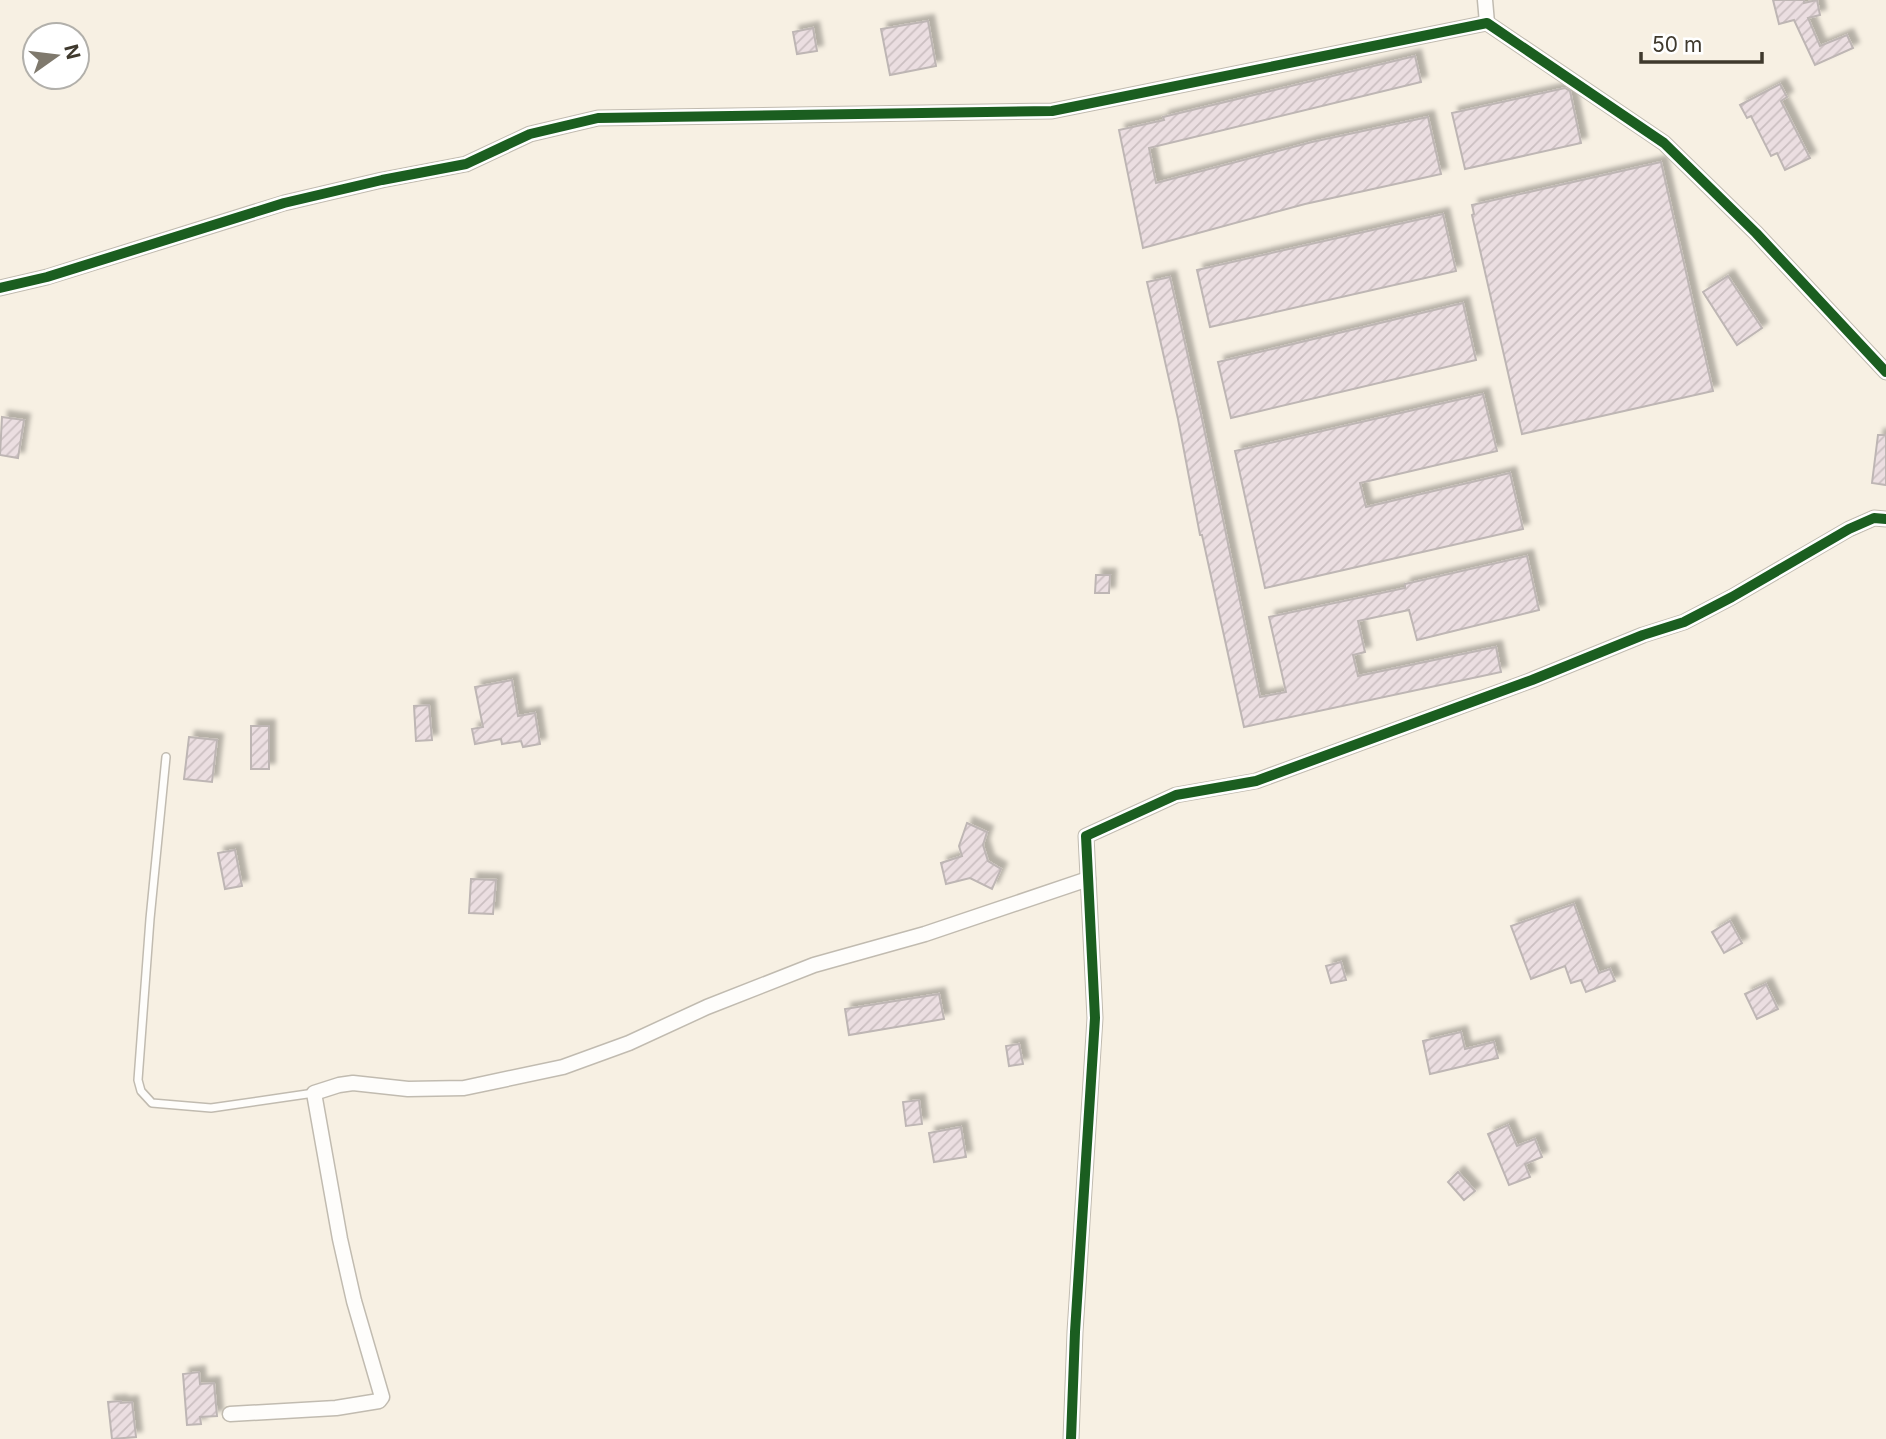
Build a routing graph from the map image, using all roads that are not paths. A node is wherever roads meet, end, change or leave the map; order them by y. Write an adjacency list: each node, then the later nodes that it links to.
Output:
1 (1485, 0): 2 (street)
2 (1487, 23): 3 (street); 4 (street)
3 (0, 288)
4 (1886, 372)
5 (1886, 519): 7 (street)
6 (166, 757): 8 (lane)
7 (1088, 879): 8 (street); 10 (street)
8 (314, 1093): 9 (street)
9 (230, 1414)
10 (1071, 1439)

